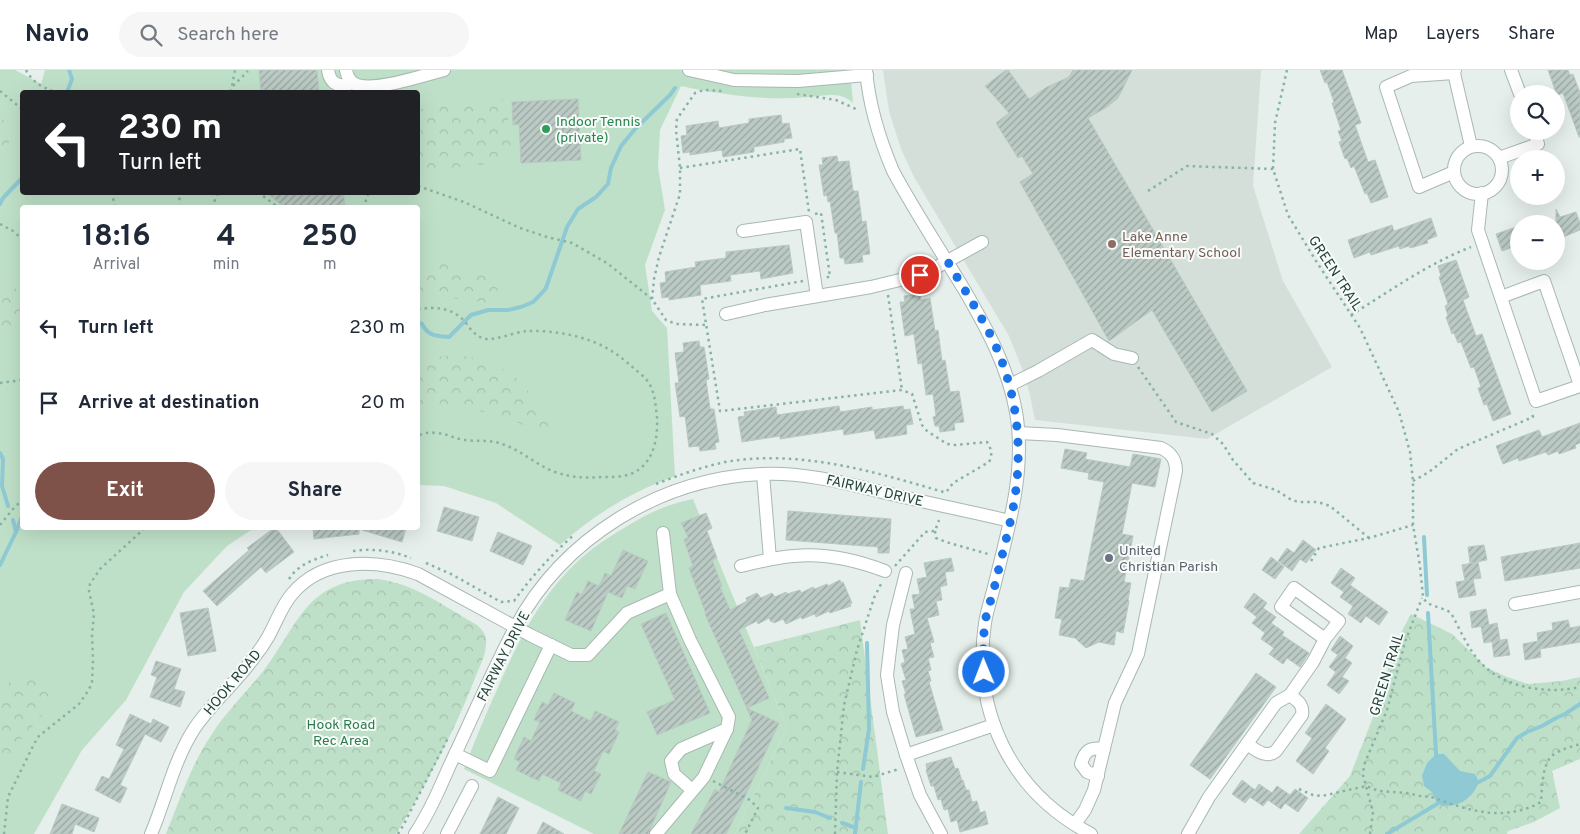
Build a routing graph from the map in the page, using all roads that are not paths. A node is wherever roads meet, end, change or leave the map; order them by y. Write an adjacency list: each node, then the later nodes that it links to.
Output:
1 (328, 70): 10 (street)
2 (346, 70): 10 (street)
3 (444, 70): 10 (street)
4 (689, 70): 9 (street)
5 (1511, 70): 11 (street)
6 (866, 72): 9 (street); 19 (street)
7 (1455, 72): 8 (street); 13 (street)
8 (1412, 73): 15 (street)
9 (798, 75)
10 (353, 83)
11 (1517, 85)
12 (1537, 140): 14 (street)
13 (1471, 146): 14 (street); 15 (street)
14 (1499, 158): 16 (street)
15 (1454, 172): 16 (street)
16 (1482, 194): 21 (street)
17 (744, 231): 20 (street)
18 (982, 242): 19 (street)
19 (948, 262): 20 (street); 24 (street)
20 (817, 296): 22 (street)
21 (1501, 297): 25 (street); 25 (street)
22 (726, 314)
23 (1132, 358): 24 (street)
24 (1010, 385): 26 (street)
25 (1580, 385)
26 (1019, 433): 28 (street); 44 (street)
27 (763, 474): 28 (street, FAIRWAY DRIVE); 30 (street); 37 (street, FAIRWAY DRIVE)
28 (1010, 522): 41 (street)
29 (663, 533): 35 (street)
30 (770, 559): 31 (street); 32 (street)
31 (740, 566)
32 (887, 572)
33 (906, 573): 46 (street)
34 (1580, 592): 36 (street)
35 (670, 594): 39 (street, HOOK ROAD); 42 (street)
36 (1515, 604)
37 (516, 627): 39 (street, HOOK ROAD); 45 (street, FAIRWAY DRIVE); 52 (street, HOOK ROAD)
38 (1325, 639): 38 (street); 40 (street)
39 (552, 645): 45 (street)
40 (1290, 695): 43 (street); 43 (street)
41 (994, 725): 46 (street); 50 (street)
42 (727, 729): 49 (street); 49 (street)
43 (1247, 744): 57 (street)
44 (1104, 749): 47 (street); 47 (street)
45 (455, 754): 51 (street, FAIRWAY DRIVE)
46 (908, 760): 55 (street)
47 (1098, 776): 50 (street)
48 (472, 786): 53 (street)
49 (692, 790): 54 (street)
50 (1075, 824): 56 (street)
51 (418, 833)
52 (151, 834)
53 (447, 834)
54 (656, 834)
55 (941, 834)
56 (1091, 834)
57 (1188, 834)

